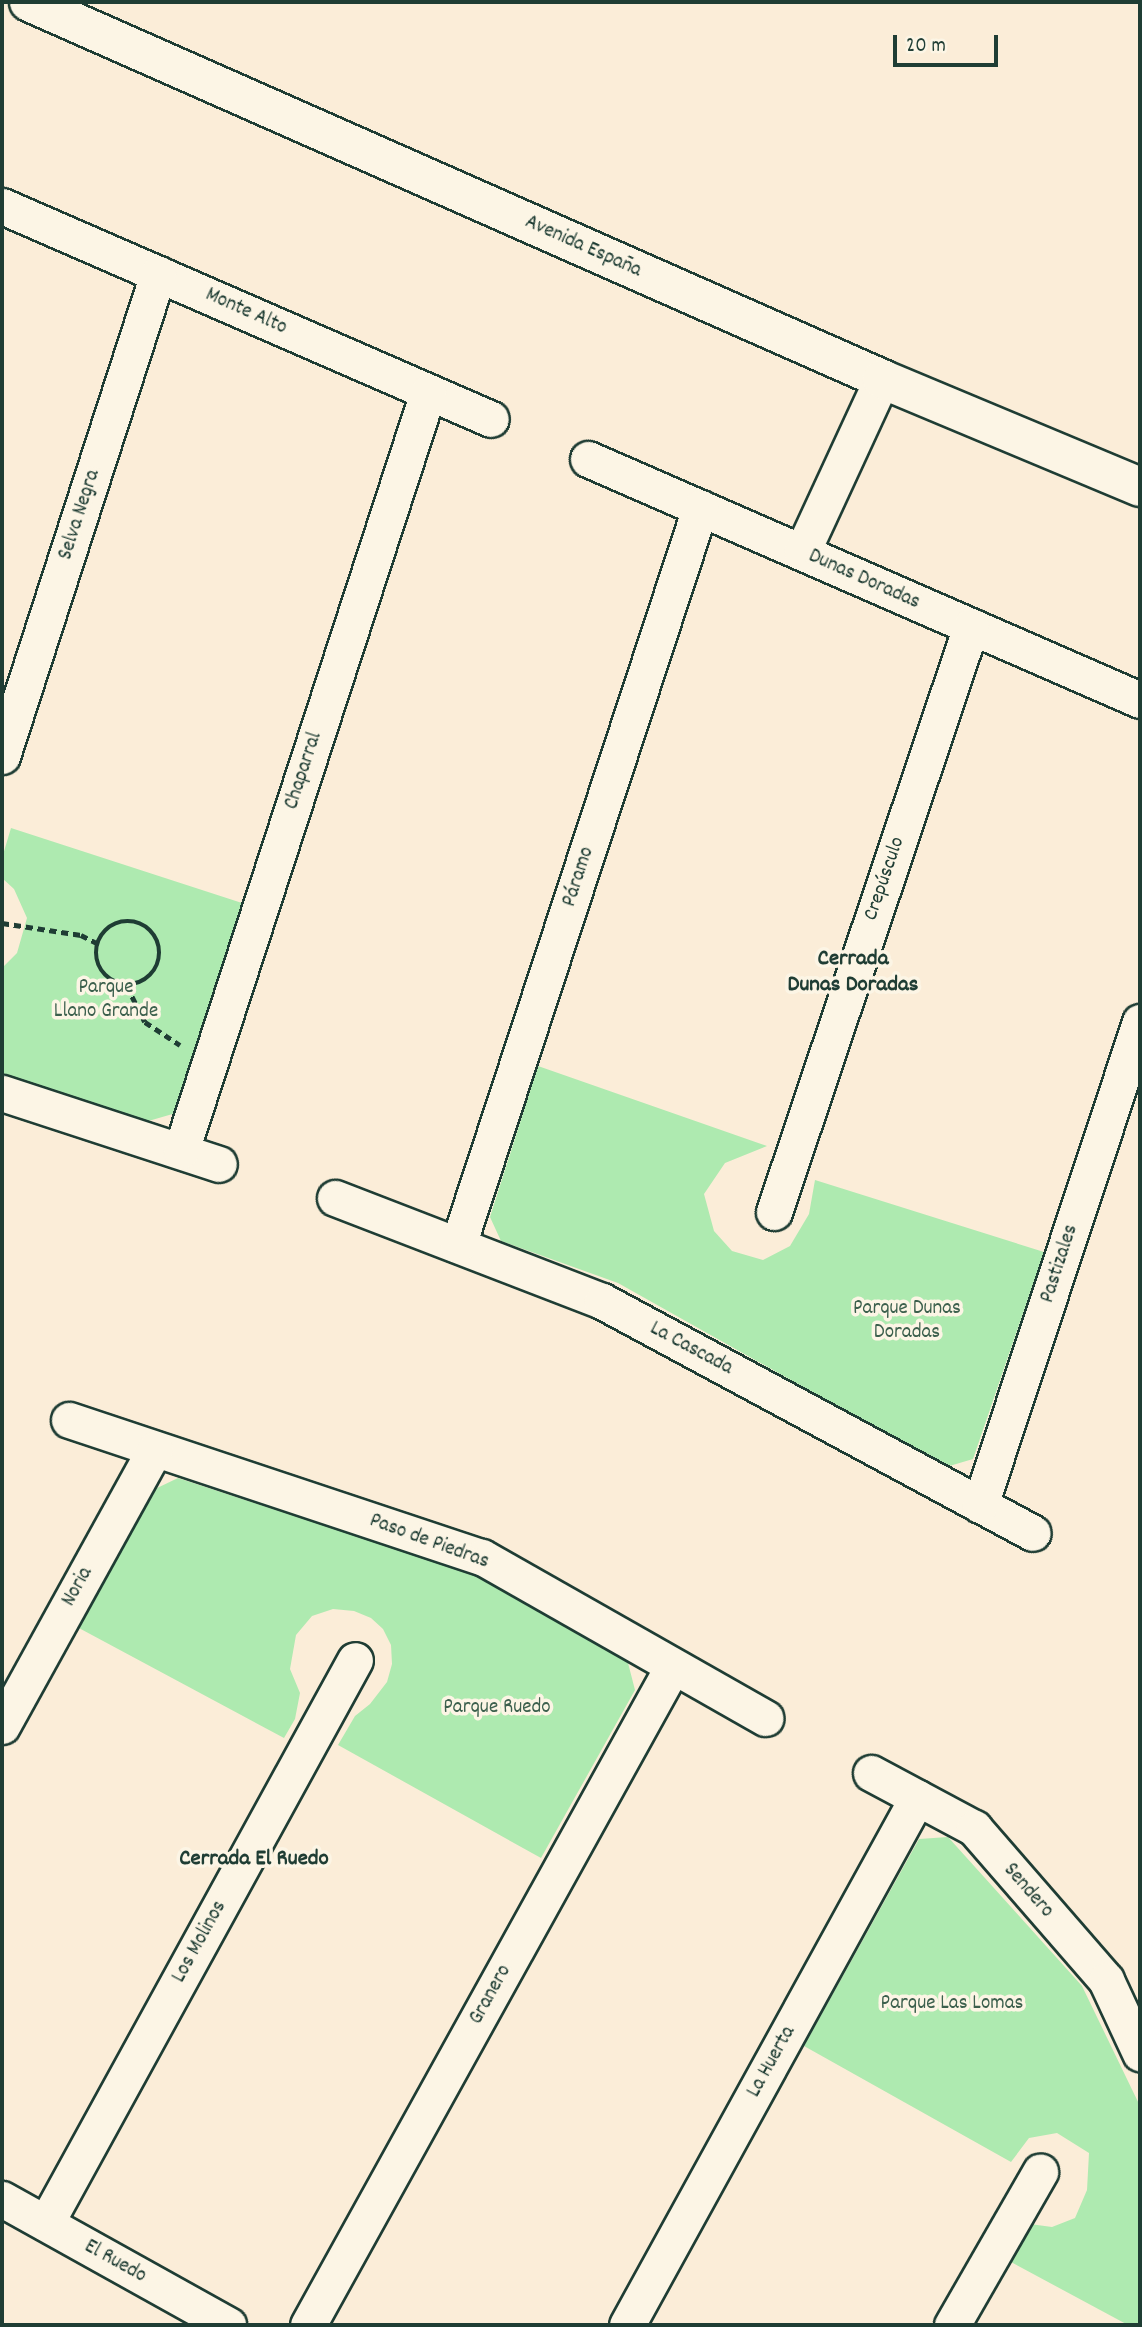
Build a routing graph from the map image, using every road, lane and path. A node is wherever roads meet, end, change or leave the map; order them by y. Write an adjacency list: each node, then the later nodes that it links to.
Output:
1 (29, 2): 4 (main road, Avenida España)
2 (2, 206): 3 (street, Monte Alto)
3 (158, 274): 5 (street, Monte Alto); 13 (street, Selva Negra)
4 (883, 379): 8 (main road, Avenida España); 10 (street)
5 (428, 391): 6 (street, Monte Alto); 18 (street, Chaparral)
6 (491, 419)
7 (588, 459): 9 (street, Dunas Doradas)
8 (1140, 487)
9 (701, 508): 10 (street, Dunas Doradas); 24 (street, Páramo)
10 (802, 552): 11 (street, Dunas Doradas)
11 (971, 626): 12 (street, Dunas Doradas); 23 (street, Crepúsculo)
12 (1140, 700)
13 (2, 756)
14 (2, 923): 15 (path)
15 (97, 943): 16 (path); 16 (path)
16 (127, 986): 18 (path)
17 (1140, 1022): 27 (street, Pastizales)
18 (211, 1060): 20 (street, Chaparral)
19 (2, 1093): 20 (street)
20 (181, 1151): 21 (street)
21 (219, 1164)
22 (335, 1198): 24 (street, La Cascada)
23 (774, 1212)
24 (458, 1245): 27 (street, La Cascada)
25 (69, 1420): 26 (street, Paso de Piedras)
26 (155, 1449): 30 (street, Paso de Piedras); 32 (street, Noria)
27 (980, 1505): 28 (street, La Cascada)
28 (1032, 1533)
29 (355, 1660): 38 (street, Los Molinos)
30 (673, 1666): 31 (street, Paso de Piedras); 40 (street, Granero)
31 (765, 1718)
32 (2, 1726)
33 (871, 1773): 34 (street, Sendero)
34 (917, 1798): 35 (street, Sendero); 41 (street, La Huerta)
35 (1140, 2053)
36 (1040, 2172): 42 (street)
37 (2, 2199): 38 (street, El Ruedo)
38 (46, 2223): 39 (street, El Ruedo)
39 (228, 2325)
40 (309, 2325)
41 (627, 2325)
42 (952, 2325)

